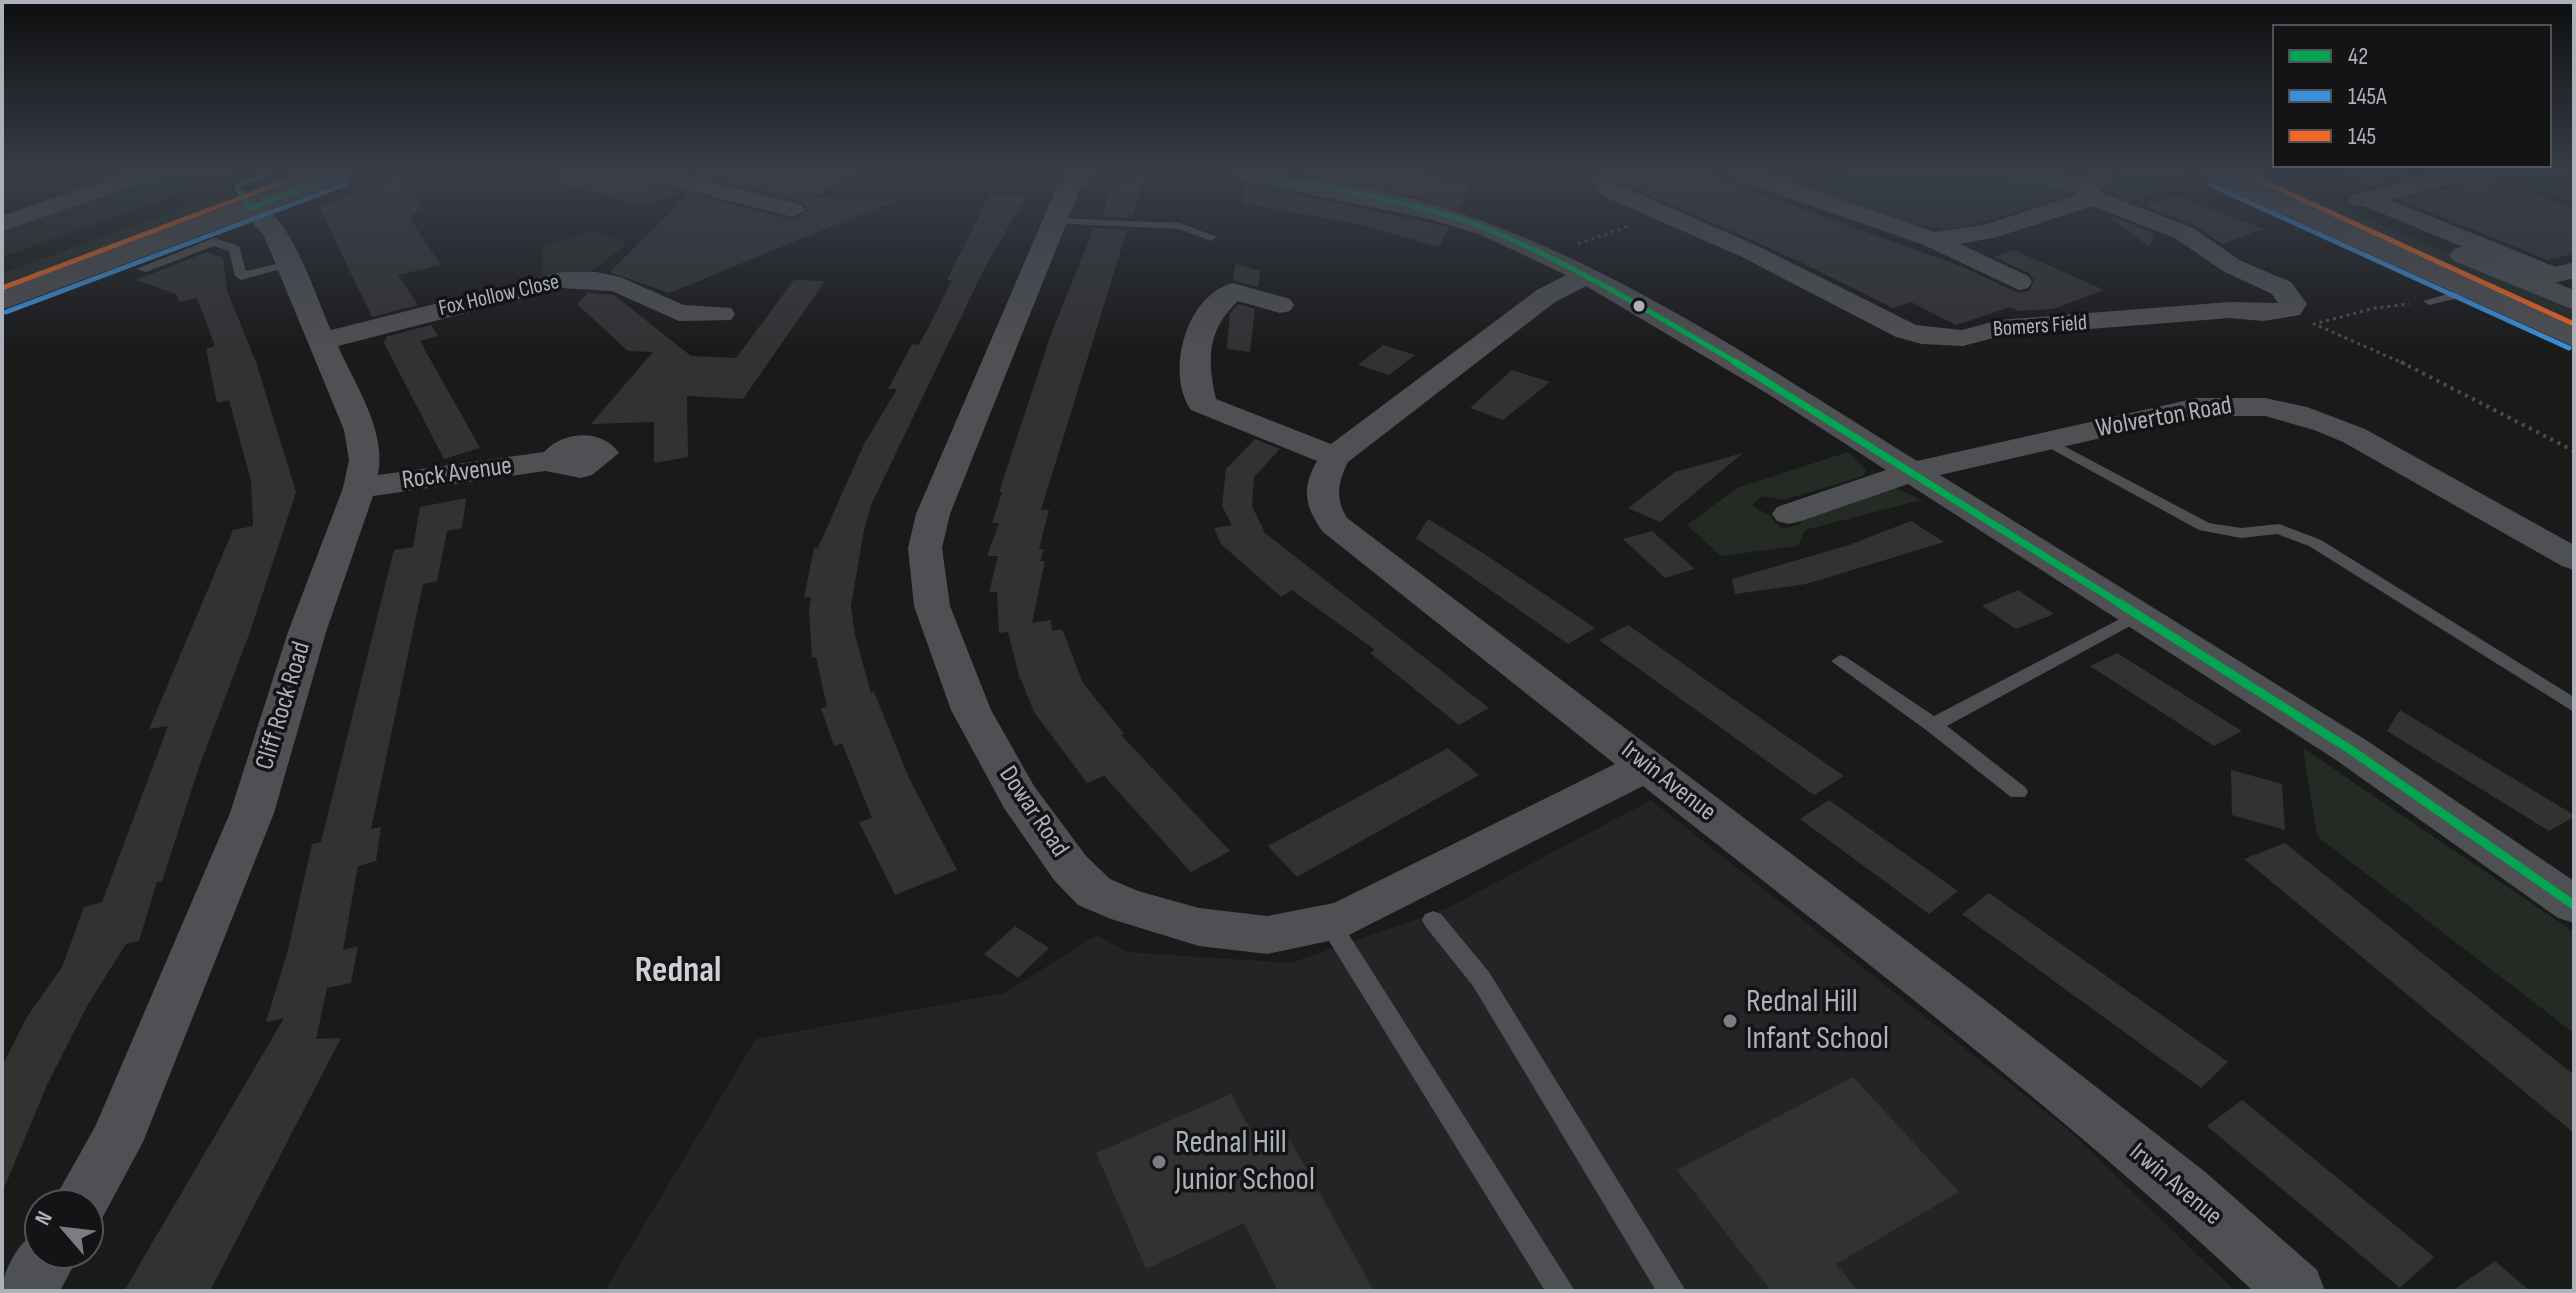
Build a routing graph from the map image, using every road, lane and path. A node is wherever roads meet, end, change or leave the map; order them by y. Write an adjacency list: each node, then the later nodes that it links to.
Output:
1 (123, 233): 20 (highway)
2 (159, 233): 25 (highway)
3 (275, 233): 18 (street, Cliff Rock Road)
4 (1051, 233): 48 (street, Dowar Road)
5 (1201, 233): 15 (lane)
6 (1498, 233): 17 (street)
7 (1609, 233): 17 (path)
8 (1705, 233): 11 (street, Bomers Field)
9 (1914, 233): 16 (street)
10 (1979, 233): 16 (street)
11 (2184, 233)
12 (2346, 233): 24 (main road)
13 (2426, 233): 27 (main road)
14 (2446, 233): 22 (street)
15 (1211, 237)
16 (1933, 240): 23 (street)
17 (1547, 255): 21 (street)
18 (289, 265): 19 (lane); 31 (street, Cliff Rock Road)
19 (142, 269)
20 (2, 270)
21 (1587, 275): 34 (street); 36 (street)
22 (2567, 276)
23 (2019, 282)
24 (2472, 291): 26 (lane); 29 (main road)
25 (2, 301)
26 (2429, 301): 33 (path)
27 (2574, 301)
28 (1280, 305): 34 (street)
29 (2574, 337)
30 (704, 339): 31 (street, Fox Hollow Close)
31 (322, 341): 37 (street, Cliff Rock Road)
32 (2047, 441): 36 (street, Wolverton Road); 39 (street, Wolverton Road); 42 (lane)
33 (2574, 451)
34 (1335, 457): 44 (street, Irwin Avenue)
35 (554, 460): 37 (street, Rock Avenue)
36 (1912, 472): 38 (street, Wolverton Road); 40 (street)
37 (359, 488): 49 (street, Cliff Rock Road)
38 (1781, 516)
39 (2574, 559)
40 (2137, 615): 43 (lane); 46 (street)
41 (1840, 661): 43 (lane)
42 (2574, 706)
43 (1933, 725): 45 (lane)
44 (1648, 766): 48 (street, Dowar Road); 54 (street, Irwin Avenue)
45 (2018, 792)
46 (2574, 905)
47 (1433, 920): 53 (lane)
48 (1329, 922): 52 (lane)
49 (88, 1189)
50 (41, 1269): 51 (street)
51 (27, 1291)
52 (1561, 1291)
53 (1672, 1291)
54 (2296, 1291)

